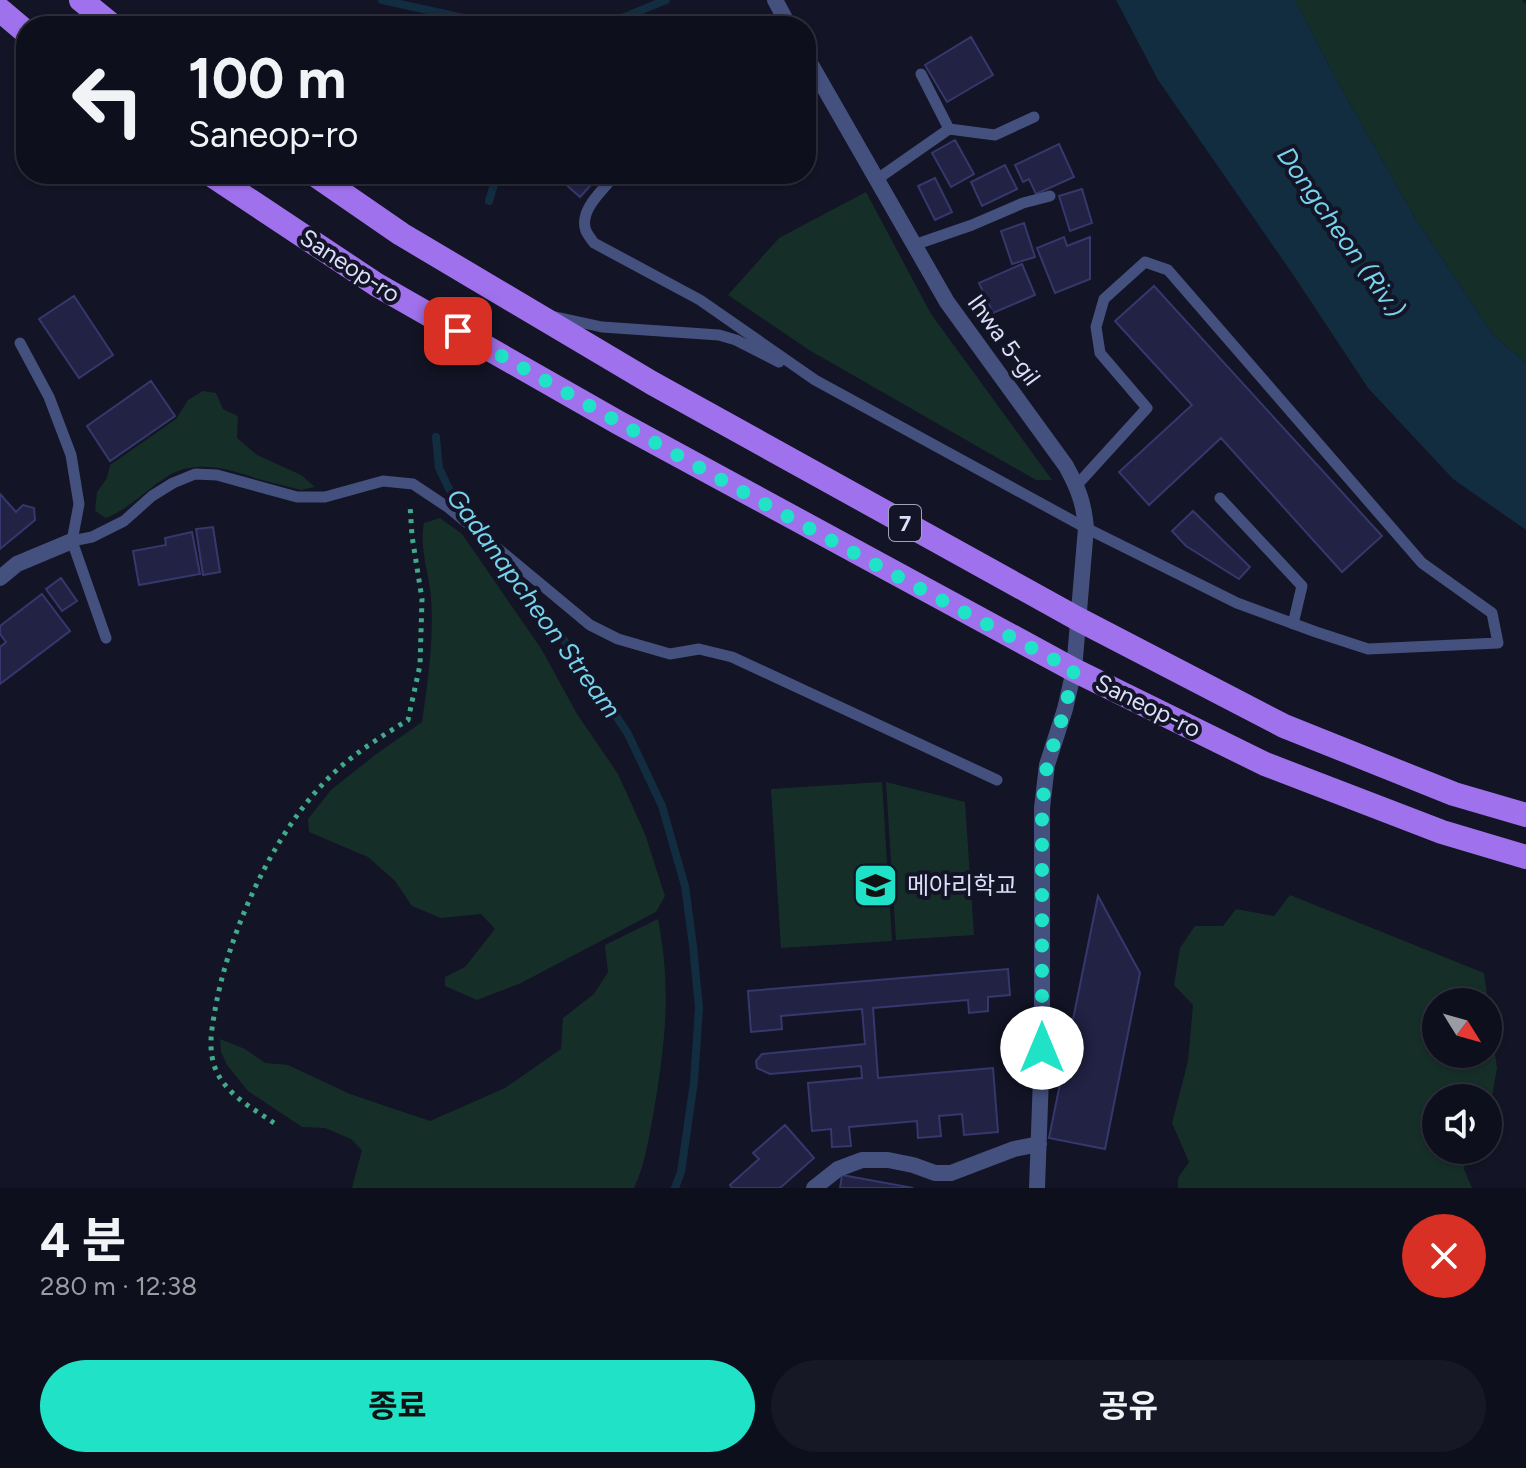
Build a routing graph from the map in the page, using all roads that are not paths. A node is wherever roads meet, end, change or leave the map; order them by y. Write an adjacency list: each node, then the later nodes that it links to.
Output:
1 (81, 0): 3 (main road)
2 (0, 10): 4 (main road)
3 (101, 16)
4 (16, 24)
5 (816, 74): 9 (street, Ihwa 5-gil)
6 (921, 74): 8 (lane)
7 (1034, 117): 8 (lane)
8 (949, 129): 9 (lane)
9 (876, 180): 14 (street, Ihwa 5-gil)
10 (225, 184): 26 (main road, Saneop-ro / 7)
11 (328, 184): 15 (main road, Saneop-ro / 7)
12 (608, 184): 17 (lane)
13 (1050, 196): 14 (lane)
14 (914, 245): 18 (street, Ihwa 5-gil)
15 (529, 310): 17 (lane); 23 (main road, Saneop-ro / 7)
16 (20, 343): 21 (lane)
17 (815, 380): 20 (lane)
18 (1077, 485): 20 (street, Ihwa 5-gil); 24 (lane)
19 (1220, 498): 24 (lane)
20 (1086, 528): 23 (street, Ihwa 5-gil); 24 (lane)
21 (72, 541): 22 (street); 25 (lane); 27 (lane)
22 (0, 578)
23 (1078, 619): 26 (street, Ihwa 5-gil); 28 (main road, Saneop-ro / 7)
24 (1293, 624)
25 (106, 638)
26 (1074, 670): 29 (main road, Saneop-ro / 7); 30 (street, Ihwa 5-gil)
27 (997, 780)
28 (1526, 815)
29 (1526, 857)
30 (1039, 1144): 31 (street, Ihwa 5-gil); 32 (street)
31 (1039, 1187)
32 (814, 1188)

